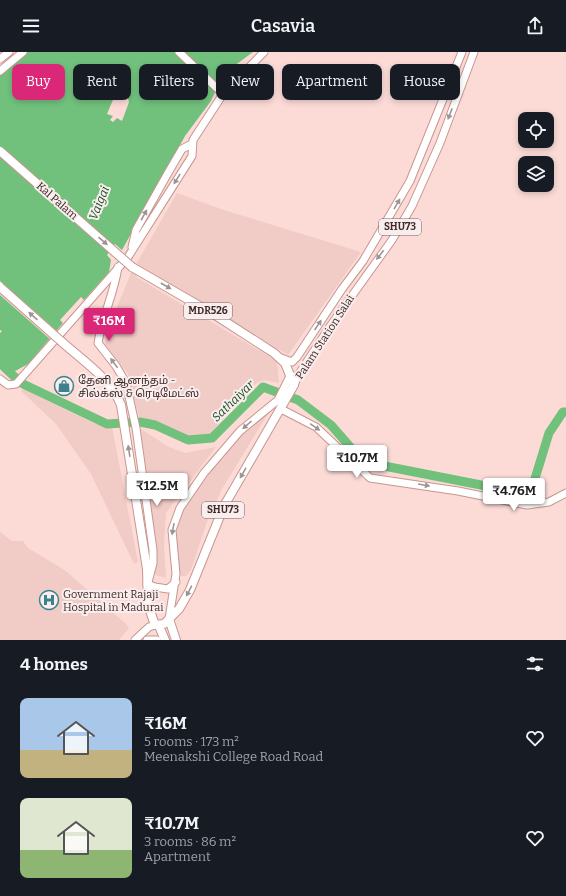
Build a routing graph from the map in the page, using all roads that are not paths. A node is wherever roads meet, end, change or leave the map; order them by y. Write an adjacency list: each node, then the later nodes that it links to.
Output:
1 (9, 52): 7 (main road)
2 (23, 52): 9 (main road)
3 (179, 52): 10 (main road)
4 (462, 52): 17 (main road, Palam Station Salai / SHU73, one-way to 4)
5 (474, 52): 18 (main road, Palam Station Salai / SHU73, one-way to 18)
6 (263, 55): 8 (main road)
7 (0, 59)
8 (253, 64)
9 (0, 71)
10 (216, 87)
11 (216, 100): 12 (main road)
12 (192, 144): 14 (main road, one-way to 14); 14 (main road, one-way to 12)
13 (0, 151): 17 (highway, Kal Palam / MDR526, one-way to 17, bridge)
14 (132, 251): 15 (main road)
15 (118, 267): 19 (main road); 23 (main road, one-way to 15)
16 (0, 288): 23 (highway, one-way to 16, bridge)
17 (281, 358): 18 (highway)
18 (295, 375): 20 (highway, Palam Station Salai / SHU73)
19 (0, 379)
20 (281, 404): 21 (main road, one-way to 21); 22 (main road, one-way to 22); 24 (highway, Palam Station Salai / SHU73, one-way to 24)
21 (566, 493)
22 (176, 582): 23 (main road); 24 (main road)
23 (147, 584): 25 (highway)
24 (169, 620): 25 (highway, SHU73); 30 (highway)
25 (157, 626): 26 (main road); 29 (highway)
26 (135, 640)
27 (147, 640): 28 (main road)
28 (157, 640)
29 (165, 640)
30 (176, 640)

